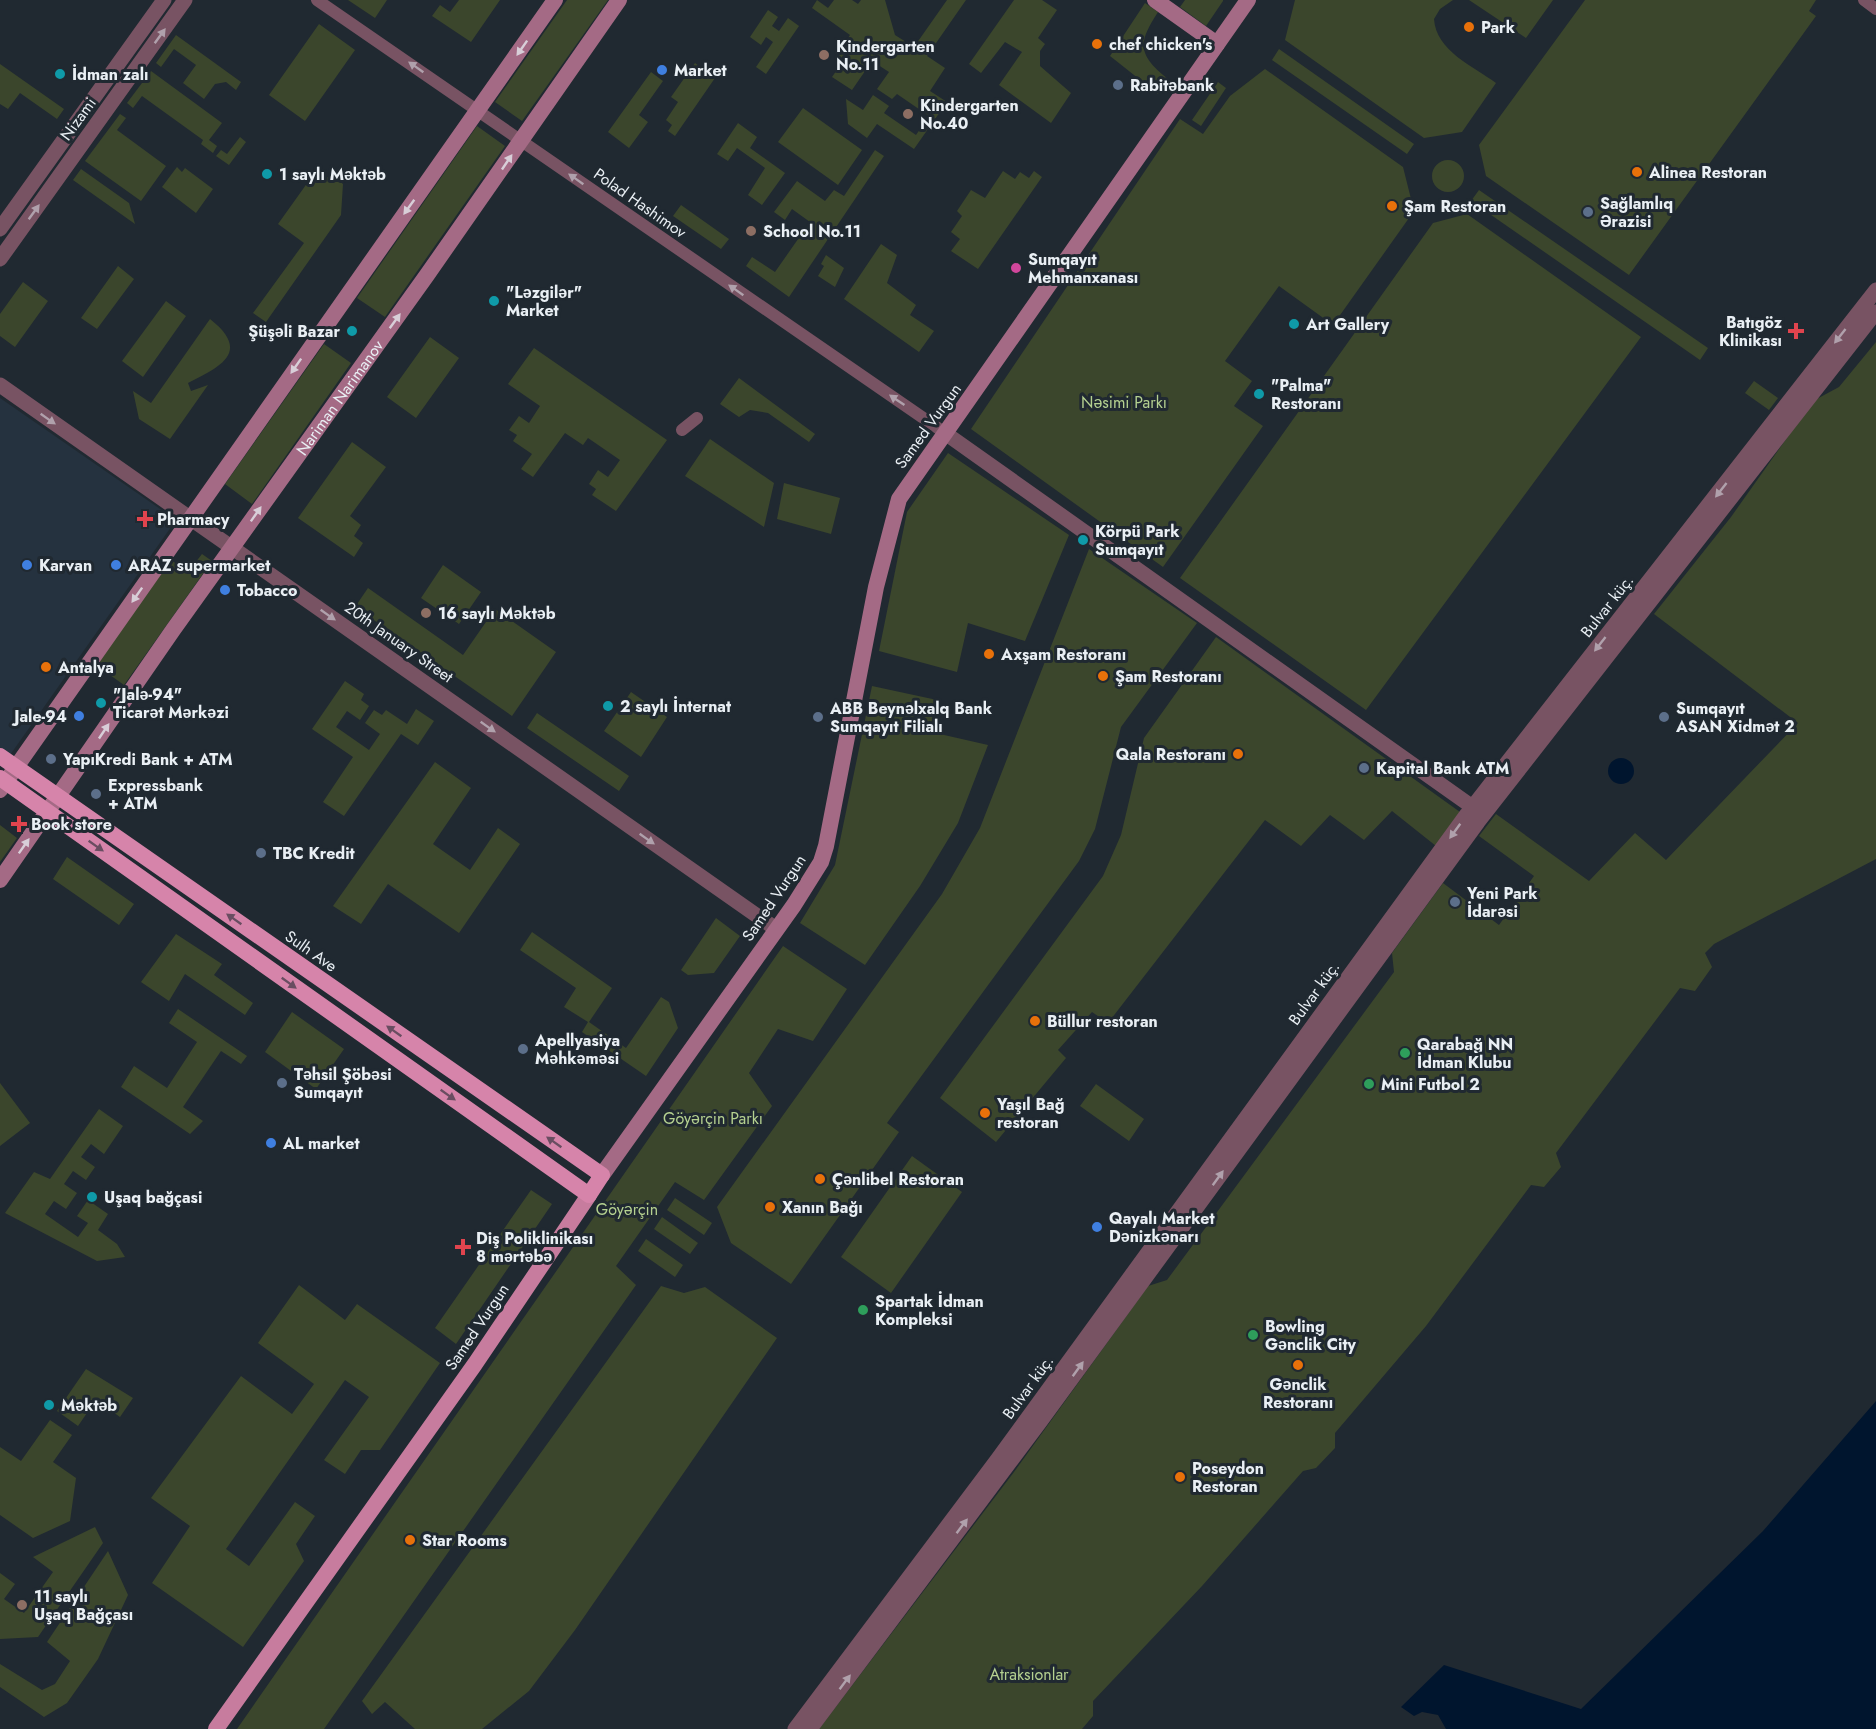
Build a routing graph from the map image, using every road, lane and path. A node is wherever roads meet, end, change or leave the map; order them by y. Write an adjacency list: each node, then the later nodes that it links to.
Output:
1 (164, 0): 13 (street, Nizami)
2 (185, 0): 14 (street, Nizami, one-way to 2)
3 (317, 0): 11 (street, Polad Hashimov, one-way to 3)
4 (555, 0): 11 (main road, one-way to 11)
5 (619, 0): 12 (main road, Nariman Narimanov)
6 (1864, 0): 9 (street)
7 (1241, 2): 10 (main road, Samed Vurgun)
8 (1166, 3): 10 (main road)
9 (1876, 9)
10 (1217, 44): 21 (main road, Samed Vurgun)
11 (478, 111): 12 (street, Polad Hashimov); 22 (main road, one-way to 22)
12 (521, 141): 21 (street, Polad Hashimov, one-way to 12); 23 (main road, Nariman Narimanov, one-way to 12)
13 (0, 229)
14 (0, 259)
15 (1876, 290): 18 (street, Bulvar küç., one-way to 18)
16 (1876, 312): 18 (street, Bulvar küç.)
17 (0, 385): 22 (street, 20th January Street, one-way to 22)
18 (1810, 385): 28 (street, Bulvar küç.)
19 (697, 418): 20 (street)
20 (682, 430)
21 (945, 433): 28 (street); 33 (main road, Samed Vurgun)
22 (190, 518): 23 (street, 20th January Street); 25 (main road, one-way to 25)
23 (232, 548): 27 (main road, Nariman Narimanov, one-way to 23); 33 (street, 20th January Street, one-way to 33)
24 (0, 756): 25 (highway, Sulh Ave)
25 (16, 767): 26 (main road); 27 (highway, Sulh Ave)
26 (2, 783): 29 (highway)
27 (59, 796): 29 (main road, Nariman Narimanov); 30 (highway, Sulh Ave)
28 (1478, 810): 38 (street, Bulvar küç.)
29 (48, 812): 31 (highway, one-way to 31); 32 (main road, one-way to 29)
30 (131, 848): 31 (highway); 34 (highway, Sulh Ave, one-way to 30)
31 (120, 863): 35 (highway, one-way to 35)
32 (0, 880)
33 (776, 929): 36 (main road, Samed Vurgun)
34 (350, 1001): 35 (highway); 36 (highway, Sulh Ave, one-way to 34)
35 (338, 1018): 37 (highway, one-way to 37)
36 (602, 1175): 37 (highway, Samed Vurgun)
37 (589, 1195): 39 (main road, Samed Vurgun)
38 (1196, 1197): 40 (street, Bulvar küç.); 41 (street, Bulvar küç., one-way to 38)
39 (216, 1729)
40 (795, 1729)
41 (810, 1729)

